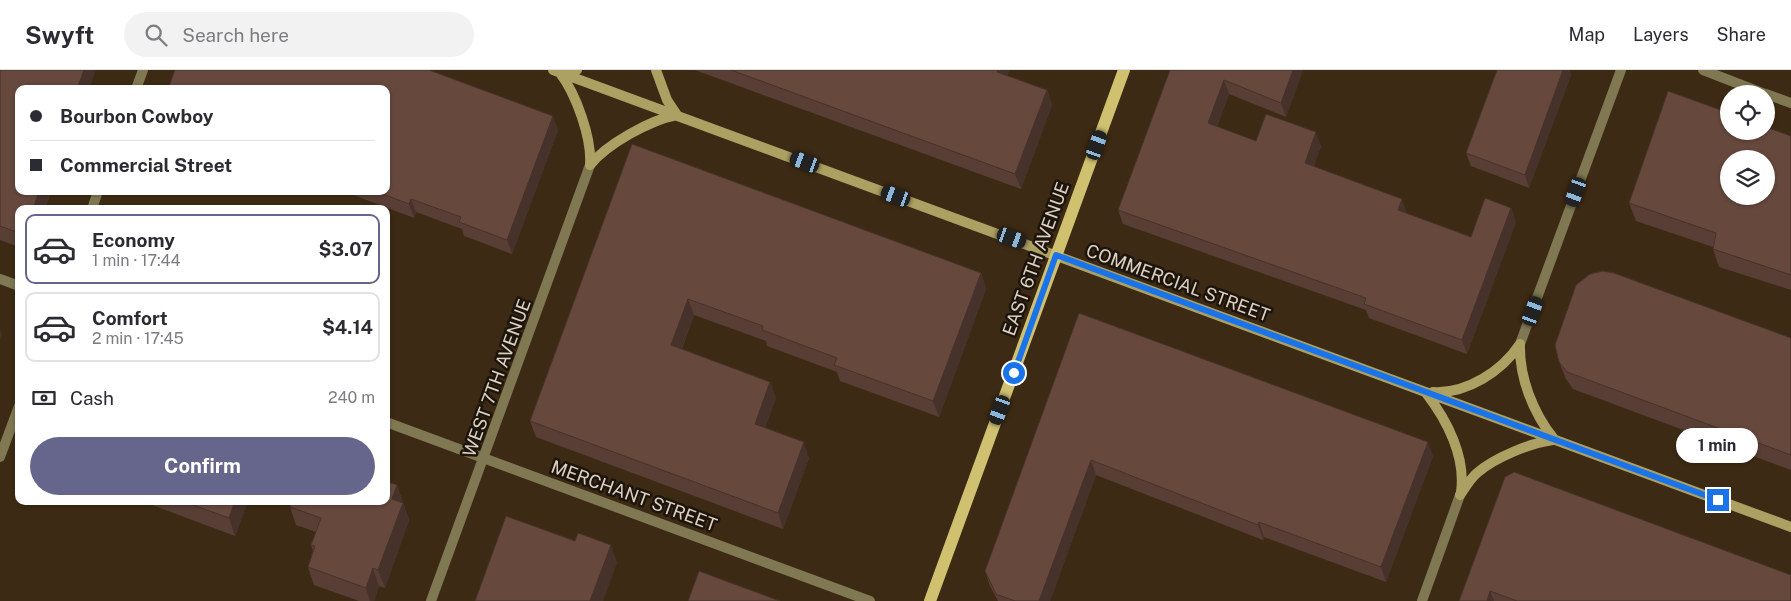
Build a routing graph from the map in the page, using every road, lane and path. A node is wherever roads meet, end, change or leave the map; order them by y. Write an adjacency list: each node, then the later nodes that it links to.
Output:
1 (143, 70): 8 (street)
2 (577, 70): 7 (main road)
3 (656, 70): 12 (main road)
4 (1124, 70): 14 (main road, EAST 6TH AVENUE)
5 (1621, 70): 17 (street)
6 (1703, 70): 9 (street)
7 (556, 71): 12 (main road, COMMERCIAL STREET); 13 (main road)
8 (137, 85)
9 (1742, 85)
10 (1775, 98): 11 (street)
11 (1791, 104)
12 (677, 115): 13 (main road); 14 (main road, COMMERCIAL STREET)
13 (590, 165): 23 (street, WEST 7TH AVENUE)
14 (1056, 255): 18 (main road, COMMERCIAL STREET); 28 (main road, EAST 6TH AVENUE)
15 (0, 279): 16 (street)
16 (15, 285)
17 (1520, 344): 18 (main road); 21 (main road)
18 (1425, 392): 21 (main road, COMMERCIAL STREET); 24 (main road)
19 (15, 417): 22 (street)
20 (390, 424): 23 (street, MERCHANT STREET)
21 (1555, 439): 24 (main road); 25 (main road, COMMERCIAL STREET)
22 (0, 457)
23 (484, 459): 26 (street, WEST 7TH AVENUE); 27 (street, MERCHANT STREET)
24 (1460, 495): 29 (street)
25 (1791, 527)
26 (431, 601)
27 (870, 601)
28 (930, 601)
29 (1422, 601)

